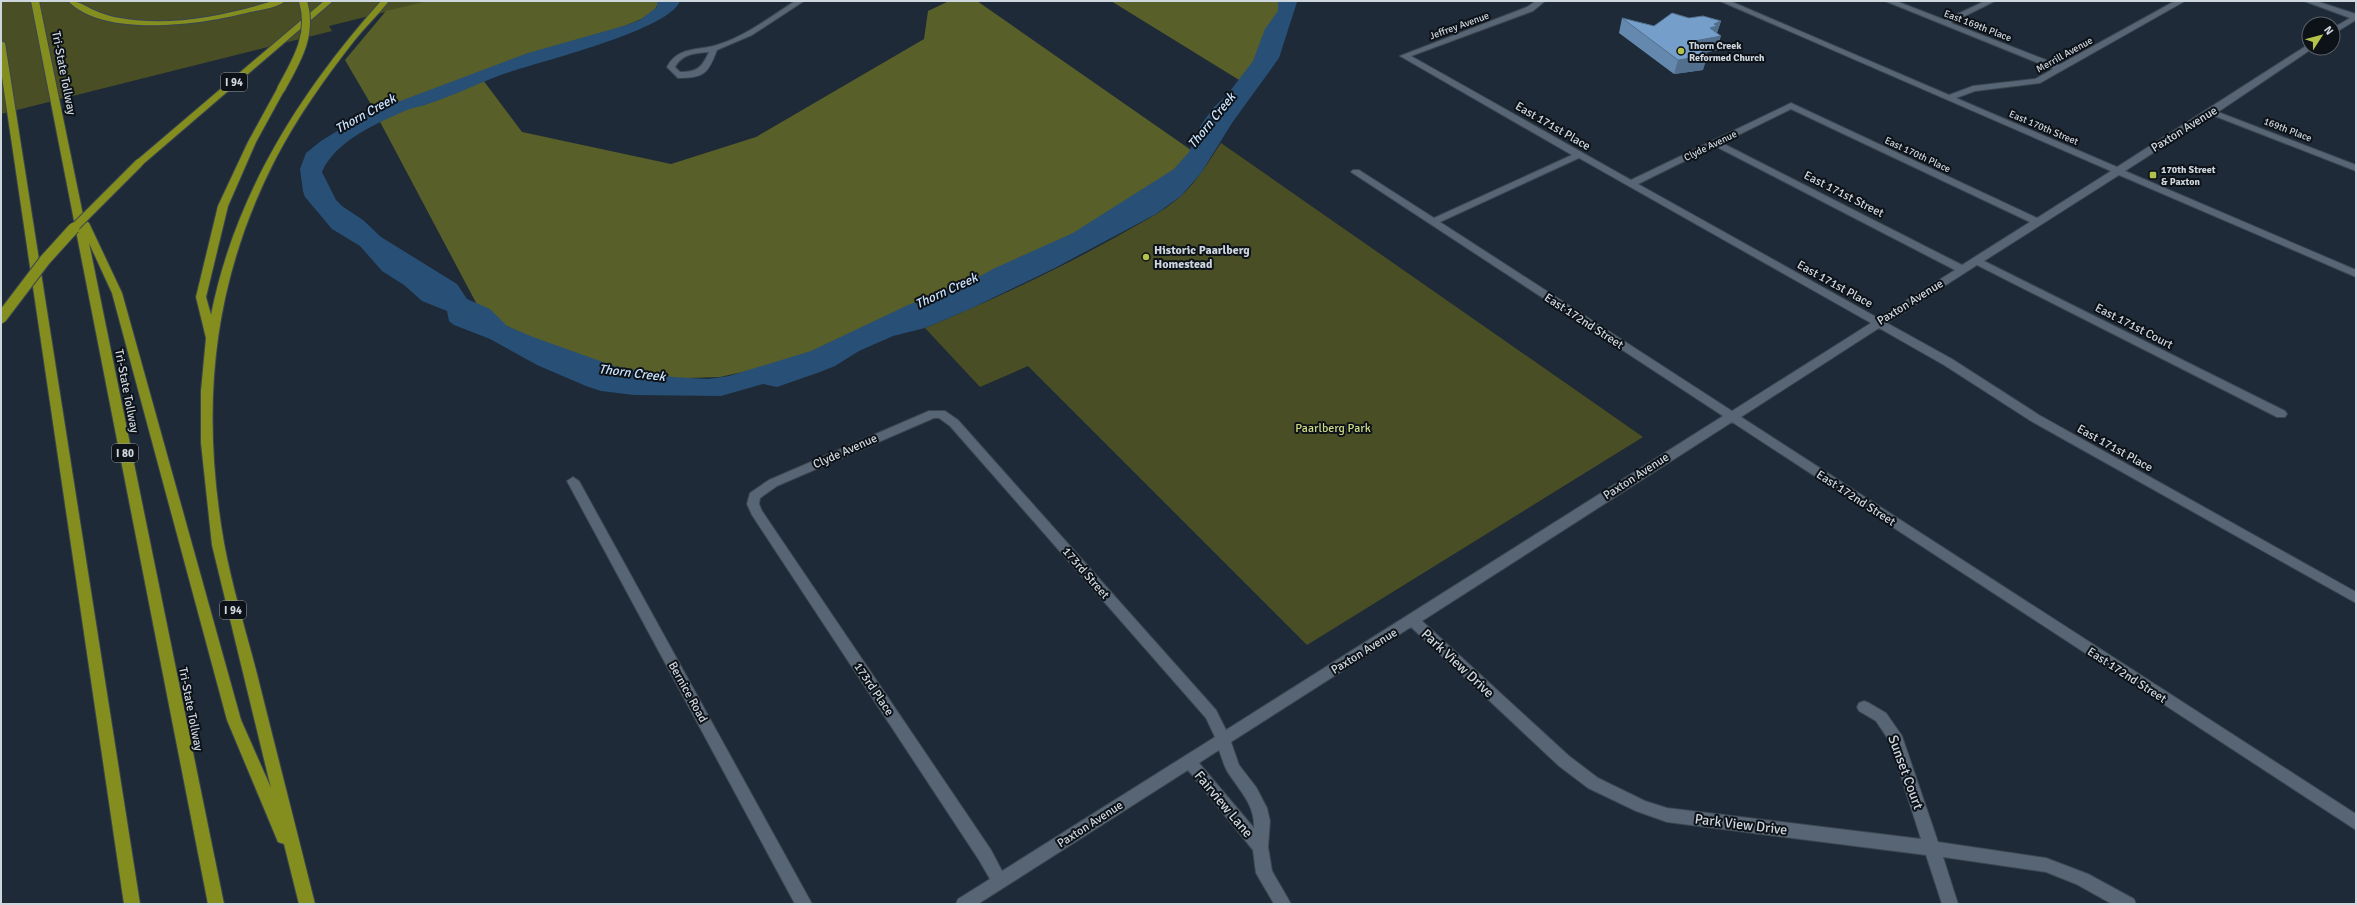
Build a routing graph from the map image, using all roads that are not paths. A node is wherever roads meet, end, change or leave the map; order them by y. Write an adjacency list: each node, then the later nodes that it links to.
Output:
1 (35, 1): 31 (highway, Tri-State Tollway / I 80)
2 (72, 1): 3 (highway)
3 (281, 1)
4 (303, 1): 39 (highway, bridge)
5 (329, 1): 37 (highway, I 94, bridge)
6 (385, 1): 39 (highway, I 94)
7 (800, 1): 18 (street)
8 (1540, 1): 20 (street, Jeffrey Avenue)
9 (1724, 1): 22 (street, East 170th Street)
10 (1889, 1): 15 (street, East 169th Place)
11 (1991, 1): 15 (street)
12 (2181, 1): 21 (street, Merrill Avenue)
13 (2308, 1): 14 (street)
14 (2356, 17): 16 (street)
15 (1945, 23): 21 (street, East 169th Place)
16 (2341, 27)
17 (1, 43): 55 (highway)
18 (714, 48): 18 (street)
19 (2301, 53): 24 (street, Paxton Avenue)
20 (1404, 56): 26 (street, East 171st Place)
21 (2061, 69): 22 (street, Merrill Avenue)
22 (1949, 98): 28 (street, East 170th Street)
23 (1791, 106): 25 (street, Clyde Avenue); 33 (street, East 170th Place)
24 (2212, 112): 27 (street, 169th Place); 28 (street, Paxton Avenue)
25 (1715, 143): 30 (street, Clyde Avenue); 35 (street, East 171st Street)
26 (1579, 155): 30 (street, East 171st Place); 32 (street)
27 (2356, 168)
28 (2118, 171): 33 (street, Paxton Avenue); 36 (street, East 170th Street)
29 (1356, 172): 32 (street, East 172nd Street)
30 (1630, 184): 38 (street, East 171st Place)
31 (75, 204): 53 (highway); 56 (highway, Tri-State Tollway / I 80)
32 (1433, 222): 42 (street, East 172nd Street)
33 (2036, 222): 34 (street, Paxton Avenue)
34 (1976, 261): 35 (street, Paxton Avenue); 41 (street, East 171st Court)
35 (1962, 269): 38 (street, Paxton Avenue)
36 (2356, 274)
37 (1, 318)
38 (1879, 322): 42 (street, Paxton Avenue); 45 (street, East 171st Place)
39 (211, 341): 53 (highway, I 94)
40 (941, 414): 44 (street, Clyde Avenue); 48 (street, 173rd Street)
41 (2281, 414)
42 (1729, 416): 46 (street, Paxton Avenue); 50 (street, East 172nd Street)
43 (573, 481): 58 (street, Bernice Road)
44 (754, 496): 54 (street, 173rd Place)
45 (2356, 598)
46 (1412, 620): 48 (street, Paxton Avenue); 52 (street, Park View Drive)
47 (1864, 707): 52 (street, Sunset Court)
48 (1223, 739): 49 (street, Paxton Avenue); 51 (street, Fairview Lane)
49 (1189, 761): 51 (street, Fairview Lane); 54 (street, Paxton Avenue)
50 (2356, 823)
51 (1260, 847): 60 (street, Fairview Lane)
52 (1932, 848): 61 (street, Sunset Court); 62 (street, Park View Drive)
53 (299, 873): 57 (highway, I 94)
54 (1000, 882): 59 (street, Paxton Avenue)
55 (132, 904)
56 (216, 904)
57 (307, 904)
58 (804, 904)
59 (964, 904)
60 (1282, 904)
61 (1950, 904)
62 (2128, 904)

